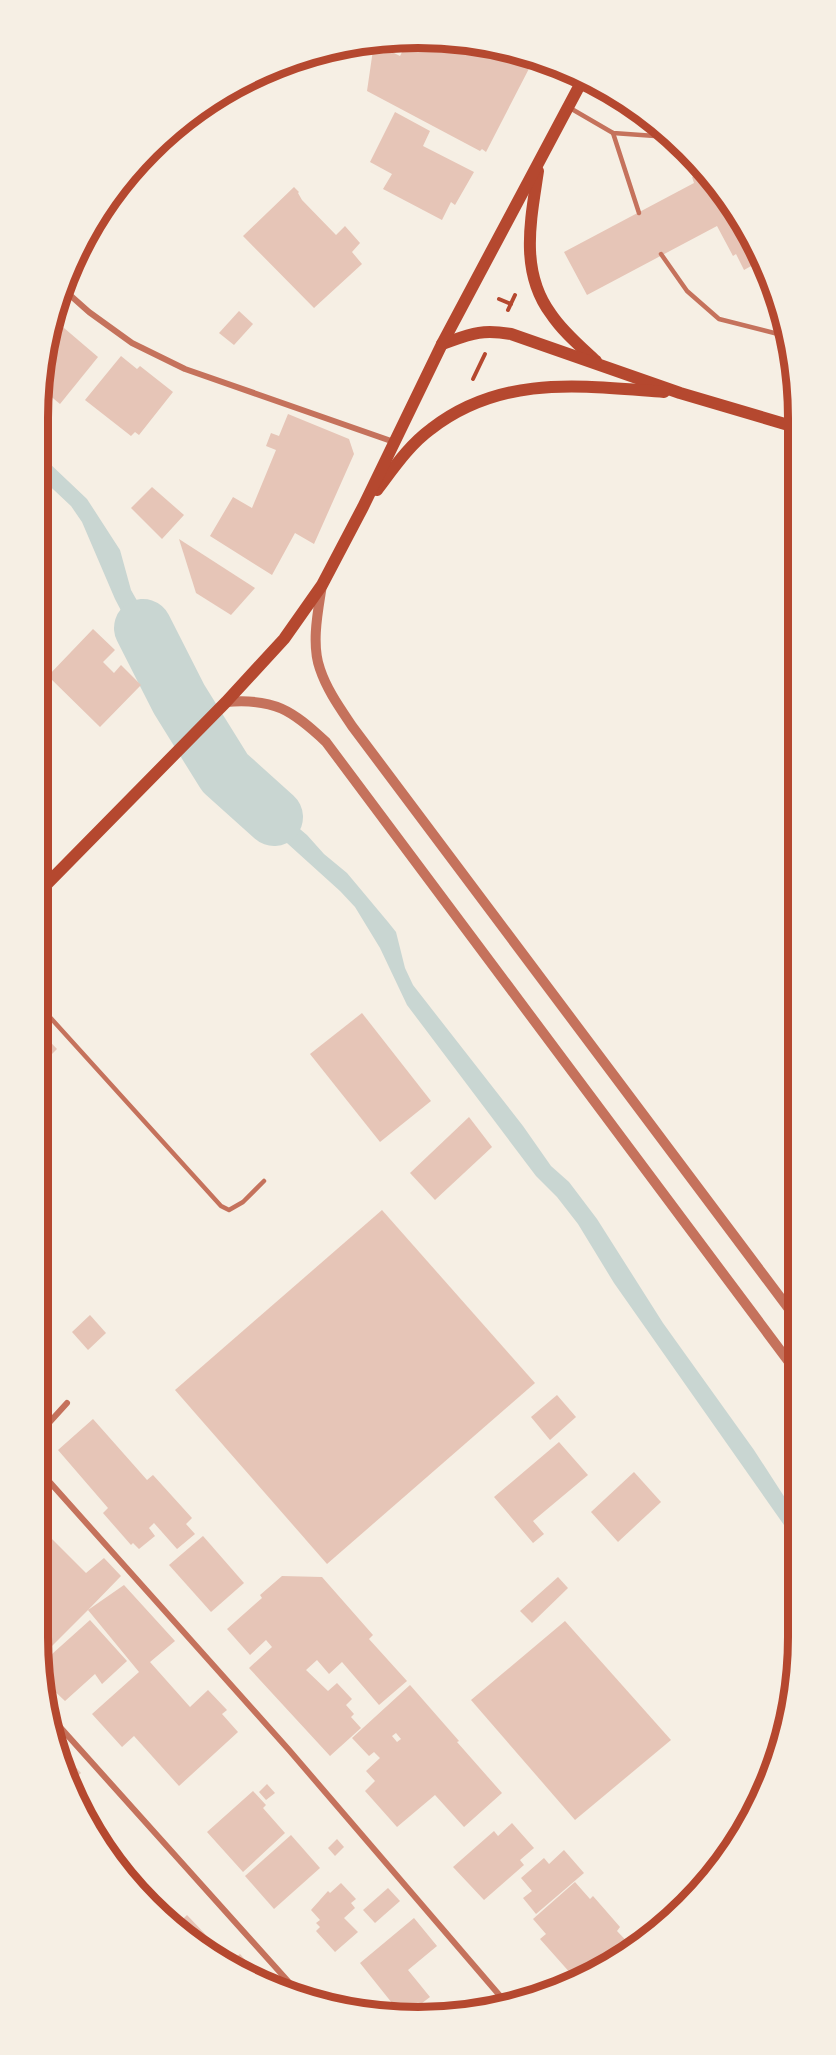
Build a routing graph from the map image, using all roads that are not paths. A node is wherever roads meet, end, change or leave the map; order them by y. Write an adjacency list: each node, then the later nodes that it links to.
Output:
1 (580, 85): 2 (main road)
2 (568, 107): 3 (lane); 5 (main road)
3 (613, 133): 4 (lane); 6 (lane)
4 (657, 136)
5 (540, 161): 10 (main road); 11 (main road)
6 (639, 213)
7 (661, 254): 9 (lane)
8 (70, 295): 14 (street)
9 (778, 334)
10 (442, 344): 11 (main road); 14 (main road)
11 (599, 363): 12 (main road)
12 (680, 393): 13 (main road); 15 (main road)
13 (788, 425)
14 (394, 442): 15 (main road)
15 (363, 507): 16 (main road)
16 (322, 585): 17 (main road); 21 (street)
17 (226, 702): 18 (main road); 22 (street)
18 (48, 883)
19 (48, 1015): 20 (lane)
20 (264, 1180)
21 (788, 1308)
22 (788, 1361)
23 (67, 1403): 24 (street)
24 (48, 1424)
25 (48, 1479): 28 (street)
26 (59, 1726): 27 (street)
27 (291, 1984)
28 (501, 1997)

